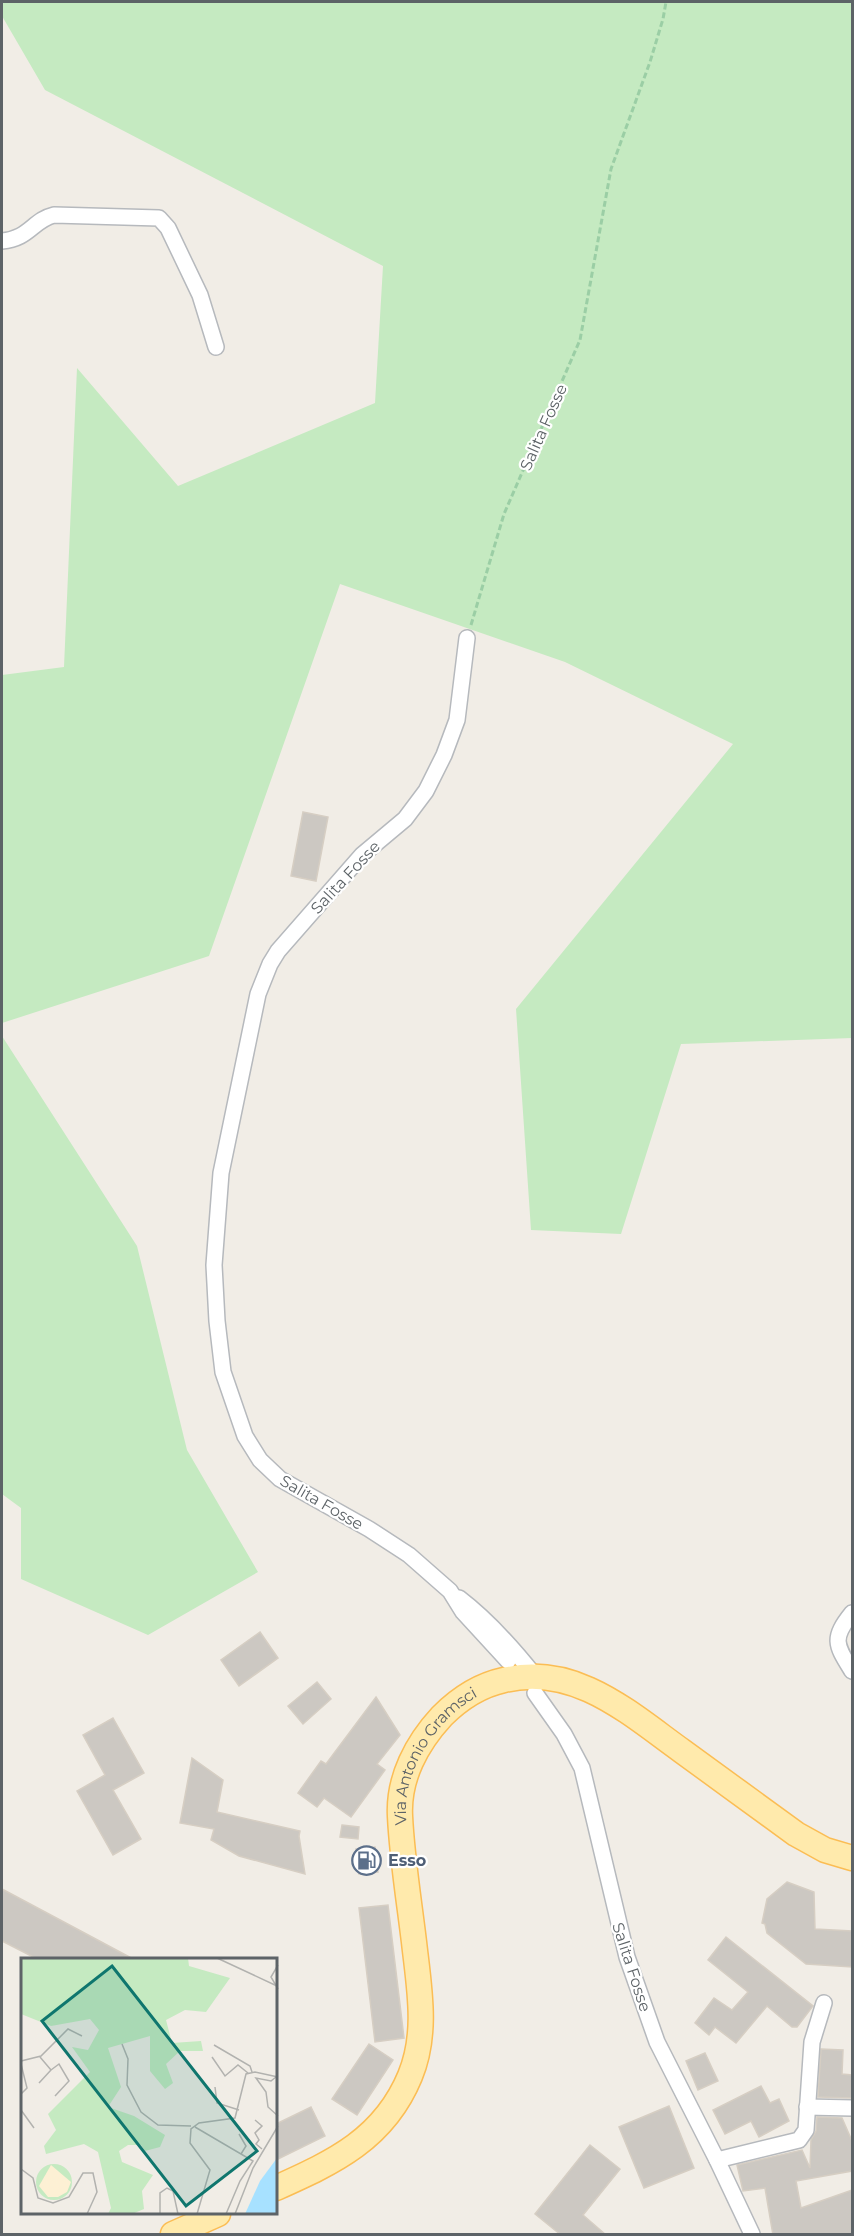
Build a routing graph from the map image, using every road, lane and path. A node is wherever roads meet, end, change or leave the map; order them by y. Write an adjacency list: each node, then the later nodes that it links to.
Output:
1 (666, 2): 4 (path, Salita Fosse)
2 (2, 241): 3 (street)
3 (216, 347)
4 (468, 638): 5 (street, Salita Fosse)
5 (450, 1591): 7 (street, Salita Fosse); 9 (street, Salita Fosse)
6 (852, 1613): 8 (street)
7 (507, 1660)
8 (852, 1671)
9 (535, 1685): 10 (main road, Via Antonio Gramsci); 14 (street, Salita Fosse); 15 (main road, Via Antonio Gramsci)
10 (852, 1858)
11 (824, 2003): 12 (street)
12 (807, 2107): 13 (street); 14 (street)
13 (852, 2108)
14 (717, 2160): 18 (street, Salita Fosse)
15 (278, 2187)
16 (216, 2215): 17 (main road)
17 (173, 2235)
18 (752, 2235)

